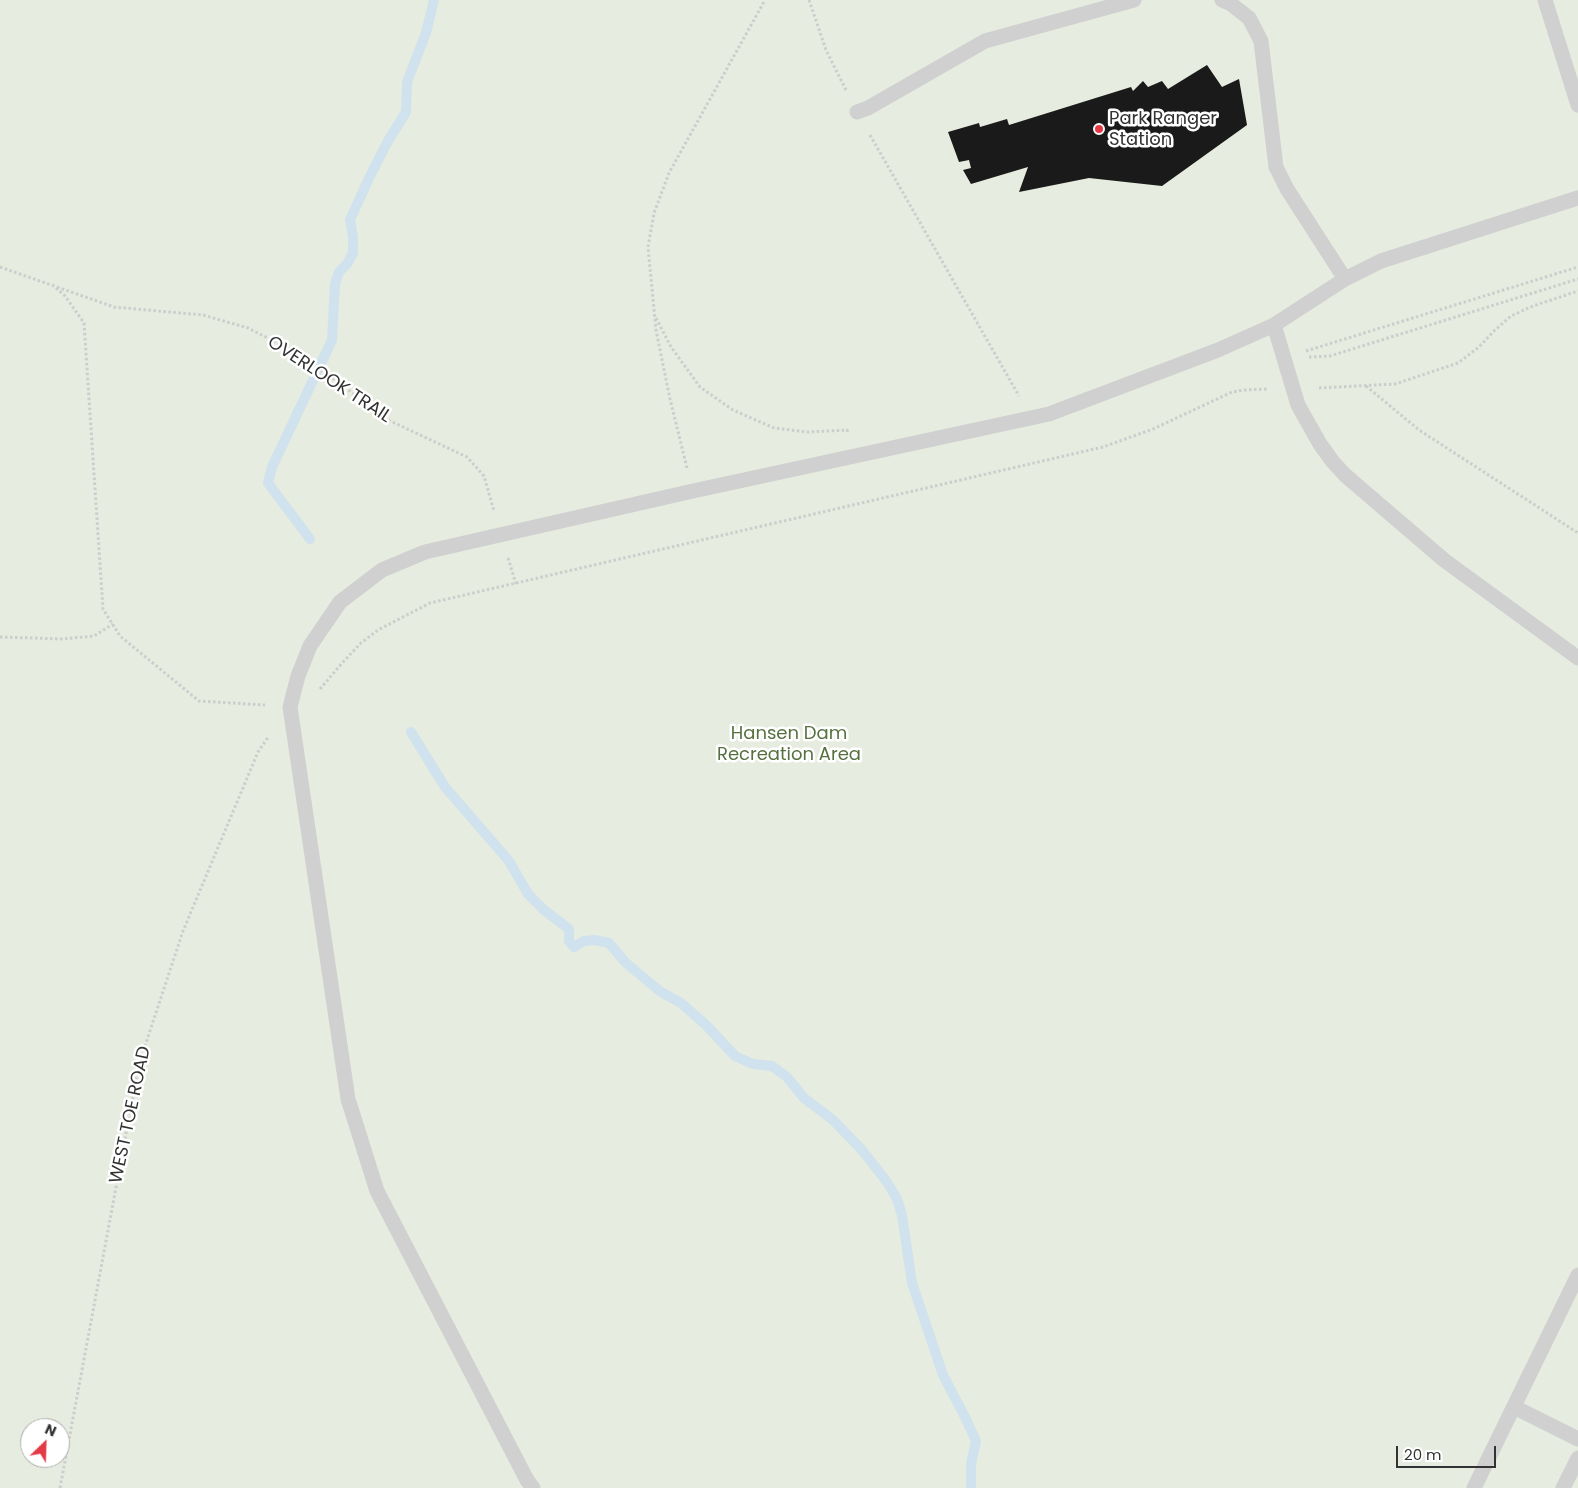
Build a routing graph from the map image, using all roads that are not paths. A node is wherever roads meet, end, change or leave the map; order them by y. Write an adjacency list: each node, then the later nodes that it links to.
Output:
1 (1134, 0): 5 (lane)
2 (1222, 0): 7 (lane)
3 (1546, 0): 4 (lane)
4 (1578, 105)
5 (857, 112)
6 (1578, 198): 7 (lane)
7 (1346, 279): 8 (lane)
8 (1274, 325): 9 (lane); 14 (lane)
9 (1577, 656)
10 (1578, 1275): 11 (lane)
11 (1514, 1407): 12 (lane); 15 (lane)
12 (1578, 1439)
13 (1578, 1458): 16 (lane)
14 (533, 1488)
15 (1474, 1488)
16 (1563, 1488)

